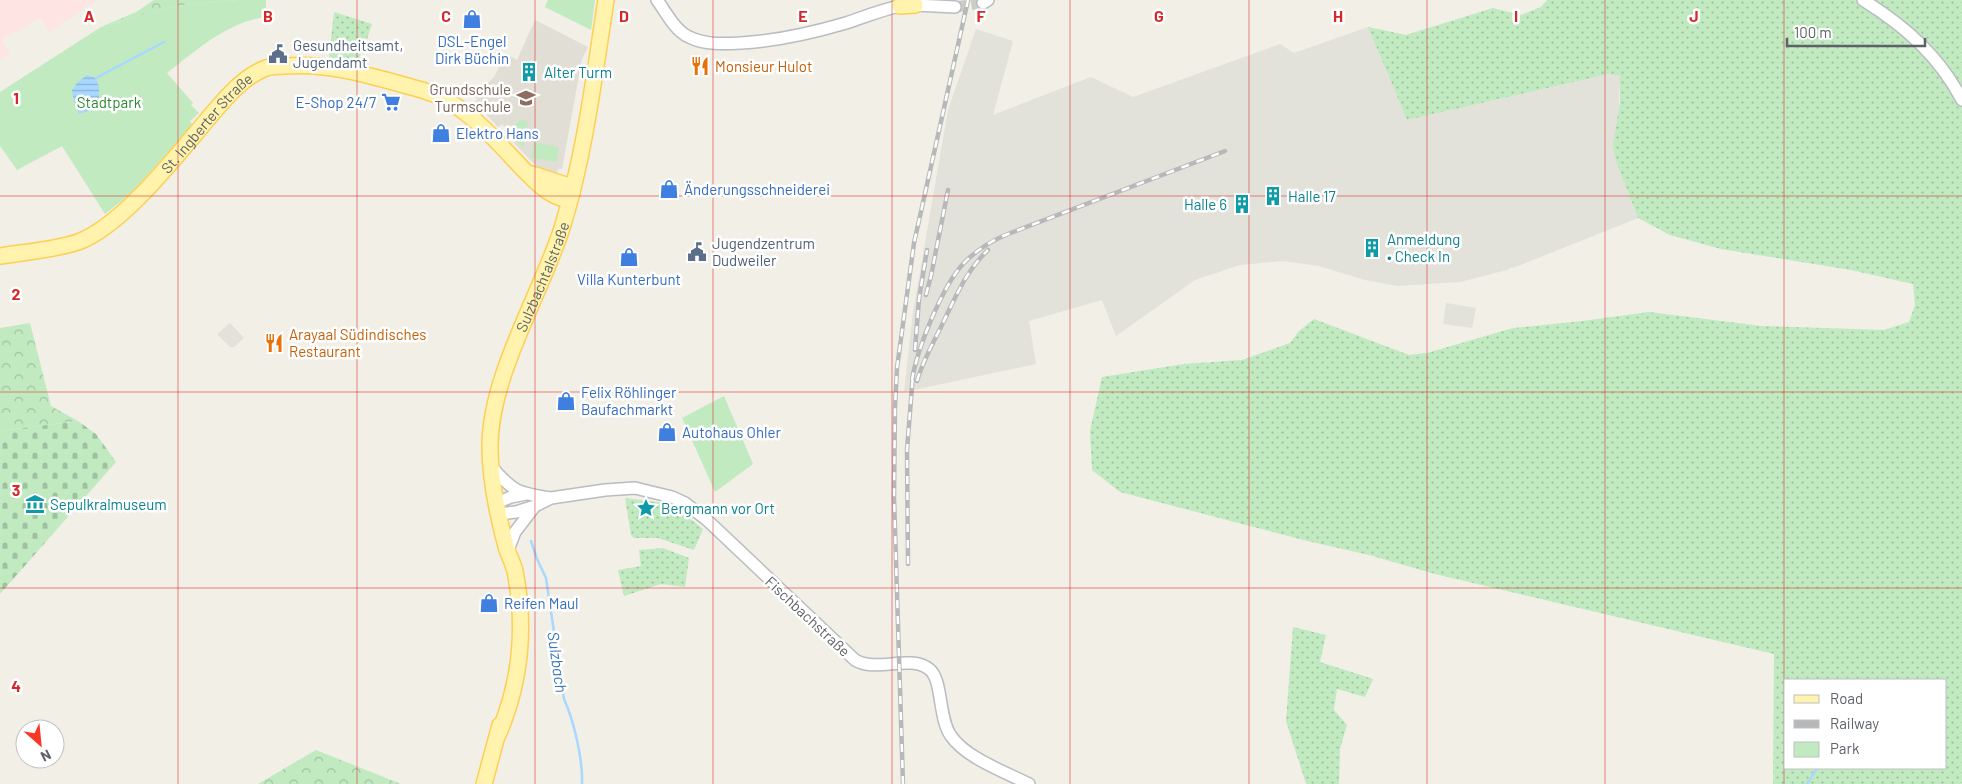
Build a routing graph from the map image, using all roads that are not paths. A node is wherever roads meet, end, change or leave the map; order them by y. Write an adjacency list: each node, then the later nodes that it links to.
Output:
1 (606, 0): 6 (main road, Sulzbachtalstraße)
2 (657, 0): 4 (street)
3 (1863, 0): 5 (street)
4 (955, 8)
5 (1962, 100)
6 (572, 193): 7 (main road, St. Ingberter Straße); 8 (main road, Sulzbachtalstraße)
7 (0, 256)
8 (490, 466): 9 (street, Fischbachstraße); 12 (main road, Sulzbachtalstraße)
9 (527, 494): 10 (street, Fischbachstraße); 12 (street, Fischbachstraße)
10 (551, 498): 11 (street, Fischbachstraße); 15 (street, Fischbachstraße)
11 (535, 506): 12 (street, Fischbachstraße); 13 (street, Fischbachstraße)
12 (497, 508): 13 (main road, Sulzbachtalstraße)
13 (508, 550): 14 (main road, Sulzbachtalstraße)
14 (484, 784)
15 (1029, 784)

